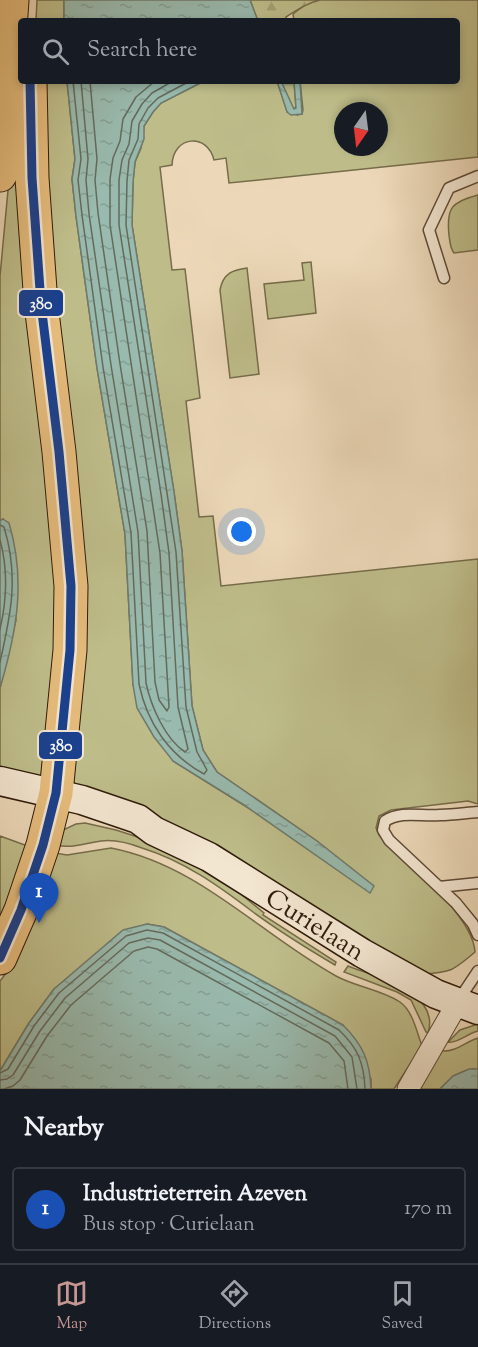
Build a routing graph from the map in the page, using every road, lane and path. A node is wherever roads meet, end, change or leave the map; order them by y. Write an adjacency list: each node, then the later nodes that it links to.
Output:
1 (12, 0): 5 (highway)
2 (27, 0): 3 (highway)
3 (28, 18)
4 (30, 84): 10 (highway)
5 (0, 175)
6 (478, 176): 7 (lane)
7 (444, 278)
8 (0, 781): 10 (main road, Curielaan)
9 (0, 799): 10 (main road, Curielaan)
10 (54, 801): 15 (highway); 17 (main road, Curielaan)
11 (478, 812): 13 (lane)
12 (478, 882): 13 (lane)
13 (439, 887): 14 (lane)
14 (478, 935)
15 (0, 958)
16 (478, 971): 17 (lane)
17 (467, 1007): 18 (street)
18 (408, 1089)

